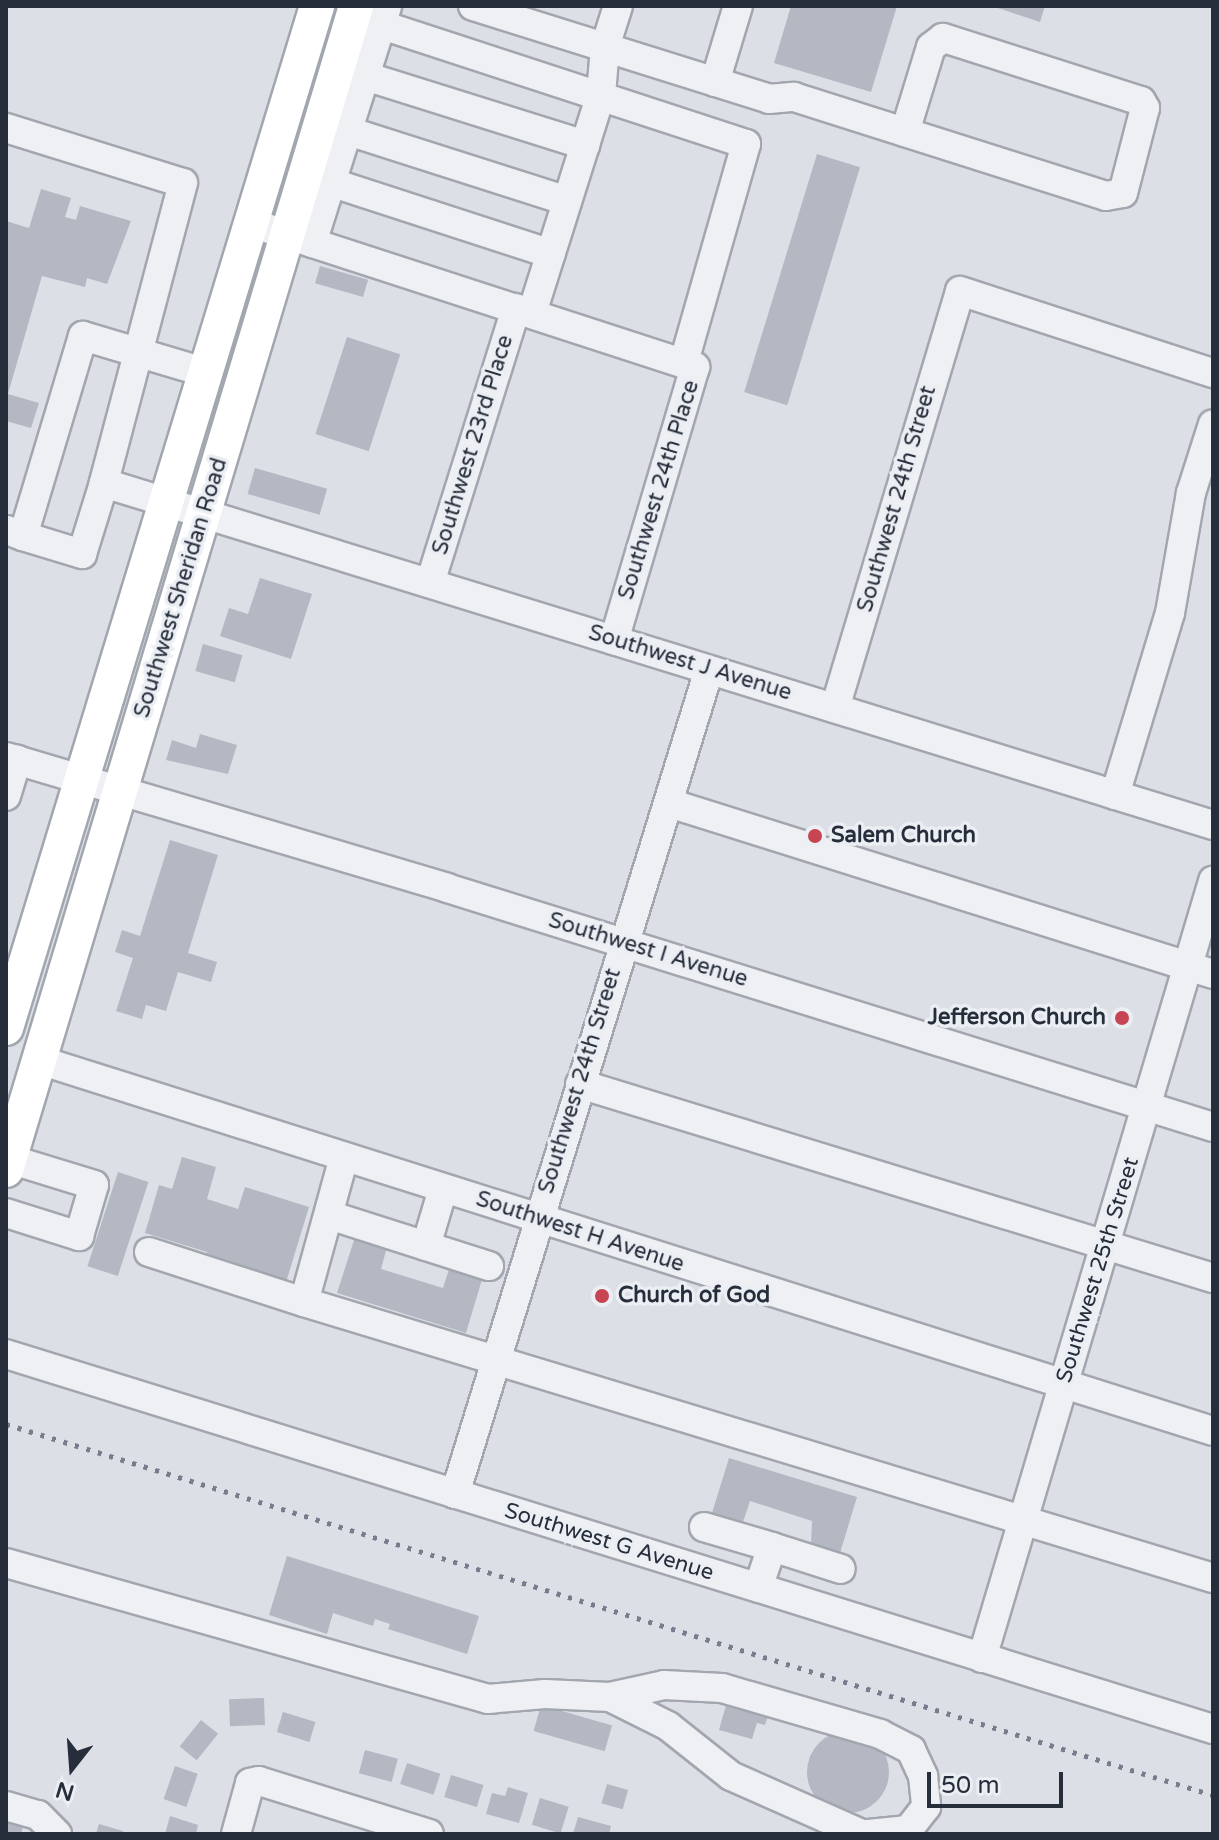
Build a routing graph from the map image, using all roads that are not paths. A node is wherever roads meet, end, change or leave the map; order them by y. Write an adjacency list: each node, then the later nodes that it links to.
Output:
1 (317, 6): 16 (main road, Southwest Sheridan Road)
2 (473, 6): 6 (street)
3 (618, 6): 6 (street, Southwest 23rd Place)
4 (738, 6): 8 (street)
5 (375, 12): 7 (street); 9 (street); 17 (main road, Southwest Sheridan Road)
6 (605, 47): 8 (street); 9 (street, Southwest 23rd Place)
7 (365, 76): 11 (street); 13 (street)
8 (715, 82): 12 (street)
9 (601, 94): 13 (street, Southwest 23rd Place); 21 (street)
10 (6, 128): 20 (street)
11 (348, 131): 14 (street); 15 (street)
12 (905, 132): 12 (street)
13 (585, 145): 15 (street, Southwest 23rd Place)
14 (333, 183): 17 (street); 18 (street)
15 (567, 201): 18 (street, Southwest 23rd Place)
16 (251, 223): 17 (street, Southwest 24th Place); 22 (main road, Southwest Sheridan Road)
17 (300, 239): 19 (street, Southwest 24th Place); 27 (main road, Southwest Sheridan Road)
18 (551, 254): 19 (street, Southwest 23rd Place)
19 (524, 310): 21 (street, Southwest 24th Place); 29 (street, Southwest 23rd Place)
20 (142, 354): 22 (street); 25 (street); 28 (street)
21 (684, 361): 30 (street, Southwest 24th Place)
22 (204, 372): 26 (main road, Southwest Sheridan Road)
23 (1213, 373): 32 (street, Southwest 24th Street)
24 (1213, 424): 36 (street)
25 (104, 483): 26 (street, Southwest J Avenue); 28 (street)
26 (166, 502): 27 (street, Southwest J Avenue); 34 (main road, Southwest Sheridan Road)
27 (203, 513): 29 (street, Southwest J Avenue); 35 (main road, Southwest Sheridan Road)
28 (15, 533)
29 (430, 583): 30 (street, Southwest J Avenue)
30 (614, 640): 31 (street, Southwest J Avenue)
31 (709, 670): 32 (street, Southwest J Avenue); 38 (street, Southwest 24th Street)
32 (835, 708): 36 (street, Southwest J Avenue)
33 (11, 759): 34 (street, Southwest I Avenue); 37 (street)
34 (81, 780): 35 (street, Southwest I Avenue); 43 (main road, Southwest Sheridan Road)
35 (120, 792): 41 (street, Southwest I Avenue); 44 (main road, Southwest Sheridan Road)
36 (1115, 795): 39 (street, Southwest J Avenue)
37 (6, 796)
38 (669, 803): 41 (street, Southwest 24th Street); 42 (street)
39 (1213, 825)
40 (1213, 881): 42 (street, Southwest 25th Street)
41 (623, 942): 45 (street, Southwest 24th Street); 46 (street, Southwest I Avenue)
42 (1200, 970): 46 (street, Southwest 25th Street)
43 (6, 1028)
44 (39, 1060): 48 (street, Southwest H Avenue); 49 (main road, Southwest Sheridan Road)
45 (580, 1084): 53 (street, Southwest 24th Street); 54 (street)
46 (1146, 1106): 47 (street, Southwest I Avenue); 54 (street, Southwest 25th Street)
47 (1213, 1127)
48 (344, 1157): 50 (street, Southwest H Avenue); 52 (street)
49 (8, 1165): 51 (street)
50 (443, 1189): 53 (street, Southwest H Avenue); 55 (street)
51 (6, 1213)
52 (329, 1215): 55 (street); 59 (street)
53 (538, 1219): 61 (street, Southwest 24th Street); 62 (street, Southwest H Avenue)
54 (1105, 1245): 58 (street); 62 (street, Southwest 25th Street)
55 (426, 1246): 57 (street)
56 (149, 1252): 59 (street)
57 (489, 1266)
58 (1213, 1278)
59 (304, 1302): 61 (street)
60 (6, 1354): 64 (street, Southwest G Avenue)
61 (495, 1362): 64 (street, Southwest 24th Street); 65 (street)
62 (1063, 1385): 63 (street, Southwest H Avenue); 65 (street, Southwest 25th Street)
63 (1213, 1431)
64 (455, 1494): 71 (street, Southwest G Avenue)
65 (1023, 1519): 70 (street); 72 (street, Southwest 25th Street)
66 (704, 1527): 67 (street)
67 (772, 1547): 69 (street); 71 (street)
68 (6, 1563): 73 (street)
69 (841, 1569)
70 (1213, 1578)
71 (758, 1588): 72 (street, Southwest G Avenue)
72 (982, 1658): 74 (street, Southwest G Avenue)
73 (610, 1697): 79 (street); 80 (street)
74 (1213, 1729)
75 (6, 1806): 76 (street)
76 (57, 1834)
77 (236, 1834): 78 (street)
78 (429, 1834)
79 (862, 1834)
80 (868, 1834)

